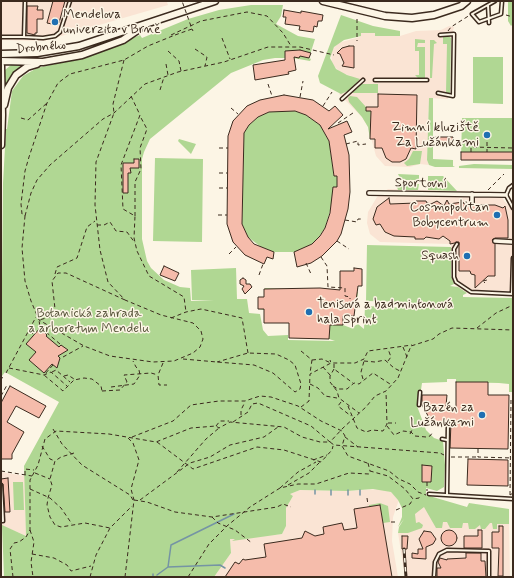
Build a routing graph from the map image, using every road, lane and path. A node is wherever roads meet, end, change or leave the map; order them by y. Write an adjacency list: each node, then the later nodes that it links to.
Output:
1 (25, 1): 21 (lane)
2 (70, 1): 21 (lane)
3 (182, 1): 19 (path, bridge)
4 (215, 1): 16 (main road, Drobného)
5 (323, 1): 6 (main road)
6 (468, 1)
7 (495, 1): 9 (lane)
8 (502, 1): 14 (lane)
9 (488, 5): 10 (lane); 14 (lane)
10 (472, 14): 14 (lane); 17 (path)
11 (506, 15): 12 (path)
12 (513, 17)
13 (357, 19): 23 (path)
14 (489, 19): 15 (lane)
15 (489, 23)
16 (148, 24): 28 (main road, Drobného); 32 (main road, Drobného)
17 (446, 34): 18 (lane); 46 (lane)
18 (440, 35)
19 (168, 36): 24 (path); 30 (path)
20 (1, 37): 21 (lane)
21 (24, 37)
22 (222, 38): 31 (path)
23 (357, 41)
24 (291, 46): 29 (path); 31 (path)
25 (195, 49): 35 (path)
26 (168, 51): 36 (path)
27 (1, 54): 28 (main road, Drobného)
28 (14, 54): 33 (main road)
29 (334, 55)
30 (124, 60): 51 (path); 54 (path)
31 (230, 60): 35 (path)
32 (43, 62): 33 (main road, Drobného); 56 (main road)
33 (2, 64): 56 (main road)
34 (166, 64): 37 (path)
35 (205, 66): 36 (path)
36 (182, 71): 37 (path)
37 (168, 75): 38 (path)
38 (164, 76): 44 (path); 47 (path)
39 (363, 80): 50 (lane)
40 (375, 80): 41 (lane)
41 (427, 80)
42 (303, 81): 49 (path)
43 (268, 84): 48 (path)
44 (160, 90)
45 (332, 92): 52 (path)
46 (438, 93)
47 (130, 96): 54 (path); 58 (path)
48 (272, 96)
49 (300, 97)
50 (342, 99)
51 (47, 103): 59 (path); 87 (path)
52 (323, 106)
53 (231, 108): 57 (path)
54 (114, 113): 87 (path); 89 (path)
55 (353, 113): 60 (path)
56 (2, 114): 64 (main road)
57 (238, 114)
58 (140, 115): 88 (path); 88 (path)
59 (21, 118)
60 (338, 123)
61 (487, 142): 65 (path)
62 (346, 144): 63 (path)
63 (366, 144)
64 (1, 145)
65 (487, 147): 68 (path); 70 (path); 71 (path)
66 (219, 148): 67 (path)
67 (228, 148)
68 (506, 148): 69 (path); 72 (path)
69 (513, 148)
70 (471, 152)
71 (487, 152)
72 (505, 152)
73 (219, 173): 74 (path)
74 (227, 173)
75 (504, 174): 81 (path)
76 (513, 185): 82 (lane)
77 (219, 188): 78 (path)
78 (227, 188)
79 (368, 193): 80 (street, Sportovní)
80 (472, 194): 81 (street, Sportovní); 83 (street)
81 (483, 194): 82 (street, Sportovní)
82 (506, 195): 84 (lane)
83 (472, 202)
84 (513, 208)
85 (218, 215): 86 (path)
86 (227, 215)
87 (25, 216): 115 (path)
88 (135, 216): 96 (path)
89 (96, 220): 92 (path); 106 (path)
90 (345, 220): 91 (path)
91 (363, 220)
92 (97, 225): 96 (path); 112 (path)
93 (337, 241): 99 (path)
94 (494, 241): 95 (street)
95 (513, 242)
96 (135, 244): 114 (path)
97 (457, 244): 110 (lane)
98 (236, 247): 100 (path)
99 (349, 249)
100 (229, 254)
101 (321, 257): 111 (path)
102 (513, 258): 110 (lane)
103 (306, 263): 105 (path)
104 (263, 264): 107 (path)
105 (311, 274)
106 (55, 275): 112 (path); 117 (path)
107 (259, 275)
108 (483, 281): 109 (path)
109 (484, 283)
110 (512, 294)
111 (350, 299)
112 (125, 300): 116 (path)
113 (513, 305): 118 (path)
114 (186, 312): 116 (path); 128 (path)
115 (36, 317): 117 (path); 120 (path)
116 (171, 318): 132 (path)
117 (39, 320): 122 (path); 124 (path)
118 (476, 329): 119 (path); 123 (path)
119 (513, 330)
120 (30, 331): 121 (path); 146 (path)
121 (34, 335)
122 (60, 344)
123 (413, 345): 125 (path); 131 (path)
124 (84, 346): 129 (path); 135 (path)
125 (402, 347): 126 (path); 131 (path)
126 (388, 348): 134 (path); 141 (path)
127 (301, 351): 136 (path)
128 (248, 353): 140 (path); 140 (path)
129 (63, 357)
130 (320, 357): 133 (path)
131 (407, 358): 148 (path)
132 (182, 359): 139 (path); 140 (path)
133 (322, 359): 136 (path); 142 (path)
134 (364, 359): 138 (path); 143 (path)
135 (133, 360): 139 (path); 153 (path)
136 (312, 360): 151 (path)
137 (330, 360): 142 (path)
138 (364, 361): 141 (path); 157 (path)
139 (163, 362): 154 (path)
140 (217, 362)
141 (388, 362): 148 (path)
142 (331, 363): 143 (path); 145 (path)
143 (334, 363): 147 (path)
144 (53, 365): 152 (path)
145 (323, 367): 151 (path); 156 (path)
146 (8, 368): 149 (path); 152 (path)
147 (334, 369): 156 (path); 160 (path)
148 (401, 371): 165 (path)
149 (6, 372)
150 (51, 372): 152 (path); 155 (path); 166 (path)
151 (310, 374): 161 (path)
152 (44, 375): 166 (path)
153 (140, 375): 154 (path); 158 (path, bridge); 168 (path)
154 (158, 375): 164 (path)
155 (63, 376): 158 (path); 159 (path)
156 (330, 376): 167 (path)
157 (363, 379): 160 (path); 165 (path)
158 (74, 380): 159 (path)
159 (71, 382): 166 (path)
160 (354, 383): 170 (path)
161 (309, 384): 169 (path); 185 (path)
162 (318, 384): 169 (path)
163 (7, 385): 174 (path)
164 (167, 385)
165 (390, 385): 171 (path)
166 (67, 386)
167 (333, 386): 170 (path); 172 (path)
168 (111, 387)
169 (318, 388): 175 (path)
170 (338, 389): 172 (path)
171 (386, 391): 186 (path); 194 (path)
172 (337, 392): 176 (path)
173 (420, 392): 181 (lane)
174 (1, 396)
175 (325, 396): 176 (path); 177 (path)
176 (339, 398): 180 (path)
177 (323, 399)
178 (513, 400): 222 (path)
179 (245, 401): 185 (path); 187 (path); 207 (path)
180 (343, 402): 183 (path); 184 (path)
181 (419, 405)
182 (335, 406): 183 (path)
183 (338, 406): 188 (path)
184 (348, 406): 186 (path); 188 (path)
185 (301, 408): 199 (path)
186 (359, 414): 189 (path)
187 (241, 416): 191 (path); 211 (path)
188 (351, 416): 189 (path)
189 (353, 419): 194 (path); 199 (path)
190 (230, 422): 191 (path); 195 (path); 197 (path)
191 (233, 422): 196 (path)
192 (396, 423): 194 (path)
193 (448, 423): 209 (lane)
194 (387, 424): 202 (path)
195 (216, 426): 197 (path); 210 (path)
196 (278, 427): 211 (path); 230 (path)
197 (219, 428): 227 (path)
198 (53, 429): 201 (path)
199 (340, 430): 205 (path); 211 (path)
200 (412, 430): 202 (path)
201 (54, 432): 206 (path); 213 (path); 217 (path)
202 (411, 432): 203 (path); 204 (path)
203 (433, 432)
204 (410, 434)
205 (345, 436): 214 (path); 215 (path)
206 (126, 437): 207 (path); 256 (path)
207 (132, 438): 210 (path)
208 (442, 439): 209 (lane)
209 (447, 440): 219 (lane)
210 (156, 442): 227 (path)
211 (330, 442): 212 (path)
212 (334, 445): 214 (path); 218 (path)
213 (42, 446): 225 (path); 231 (path)
214 (342, 446): 215 (path); 229 (path)
215 (359, 448): 219 (path)
216 (478, 449): 221 (path)
217 (73, 453): 225 (path); 256 (path)
218 (328, 455): 224 (path); 228 (path)
219 (448, 457): 250 (lane)
220 (453, 457): 221 (path)
221 (478, 457): 222 (path)
222 (510, 457): 223 (path); 251 (path)
223 (513, 459)
224 (312, 460): 226 (path); 230 (path)
225 (55, 461): 240 (path)
226 (317, 461): 228 (path); 246 (path)
227 (185, 462): 230 (path); 236 (path)
228 (321, 462): 244 (path)
229 (368, 462): 234 (path); 248 (path)
230 (189, 464): 236 (path)
231 (35, 470): 235 (path); 238 (path)
232 (1, 471): 238 (path)
233 (513, 471): 237 (path)
234 (370, 472): 244 (path); 255 (path)
235 (34, 473): 239 (path); 240 (path)
236 (175, 474): 257 (path)
237 (513, 474)
238 (25, 475): 239 (path)
239 (33, 477): 247 (path)
240 (50, 479): 252 (path)
241 (427, 482): 249 (path)
242 (513, 484): 245 (path)
243 (1, 485): 264 (lane)
244 (287, 486): 246 (path)
245 (513, 487)
246 (280, 488): 262 (path)
247 (30, 489): 252 (path); 270 (path)
248 (422, 494): 249 (path); 255 (path)
249 (429, 494): 250 (lane)
250 (447, 495): 254 (lane)
251 (510, 495)
252 (48, 498): 267 (path); 267 (path)
253 (367, 498): 258 (path)
254 (513, 498)
255 (413, 499): 261 (path)
256 (134, 500): 257 (path); 259 (path)
257 (140, 500): 263 (path)
258 (368, 504)
259 (133, 505): 269 (path); 277 (path)
260 (291, 507): 262 (path)
261 (396, 510)
262 (245, 512): 263 (path); 268 (path)
263 (212, 517): 268 (path)
264 (1, 521)
265 (391, 522): 266 (path)
266 (395, 522)
267 (73, 525): 269 (path)
268 (227, 526): 271 (path); 278 (path)
269 (110, 528): 273 (path)
270 (30, 530): 272 (path); 274 (path)
271 (252, 543)
272 (32, 554): 273 (path); 275 (path)
273 (92, 566): 276 (path)
274 (13, 577)
275 (33, 577)
276 (90, 577)
277 (126, 577)
278 (188, 577)
279 (434, 577): 280 (lane)
280 (489, 577)

